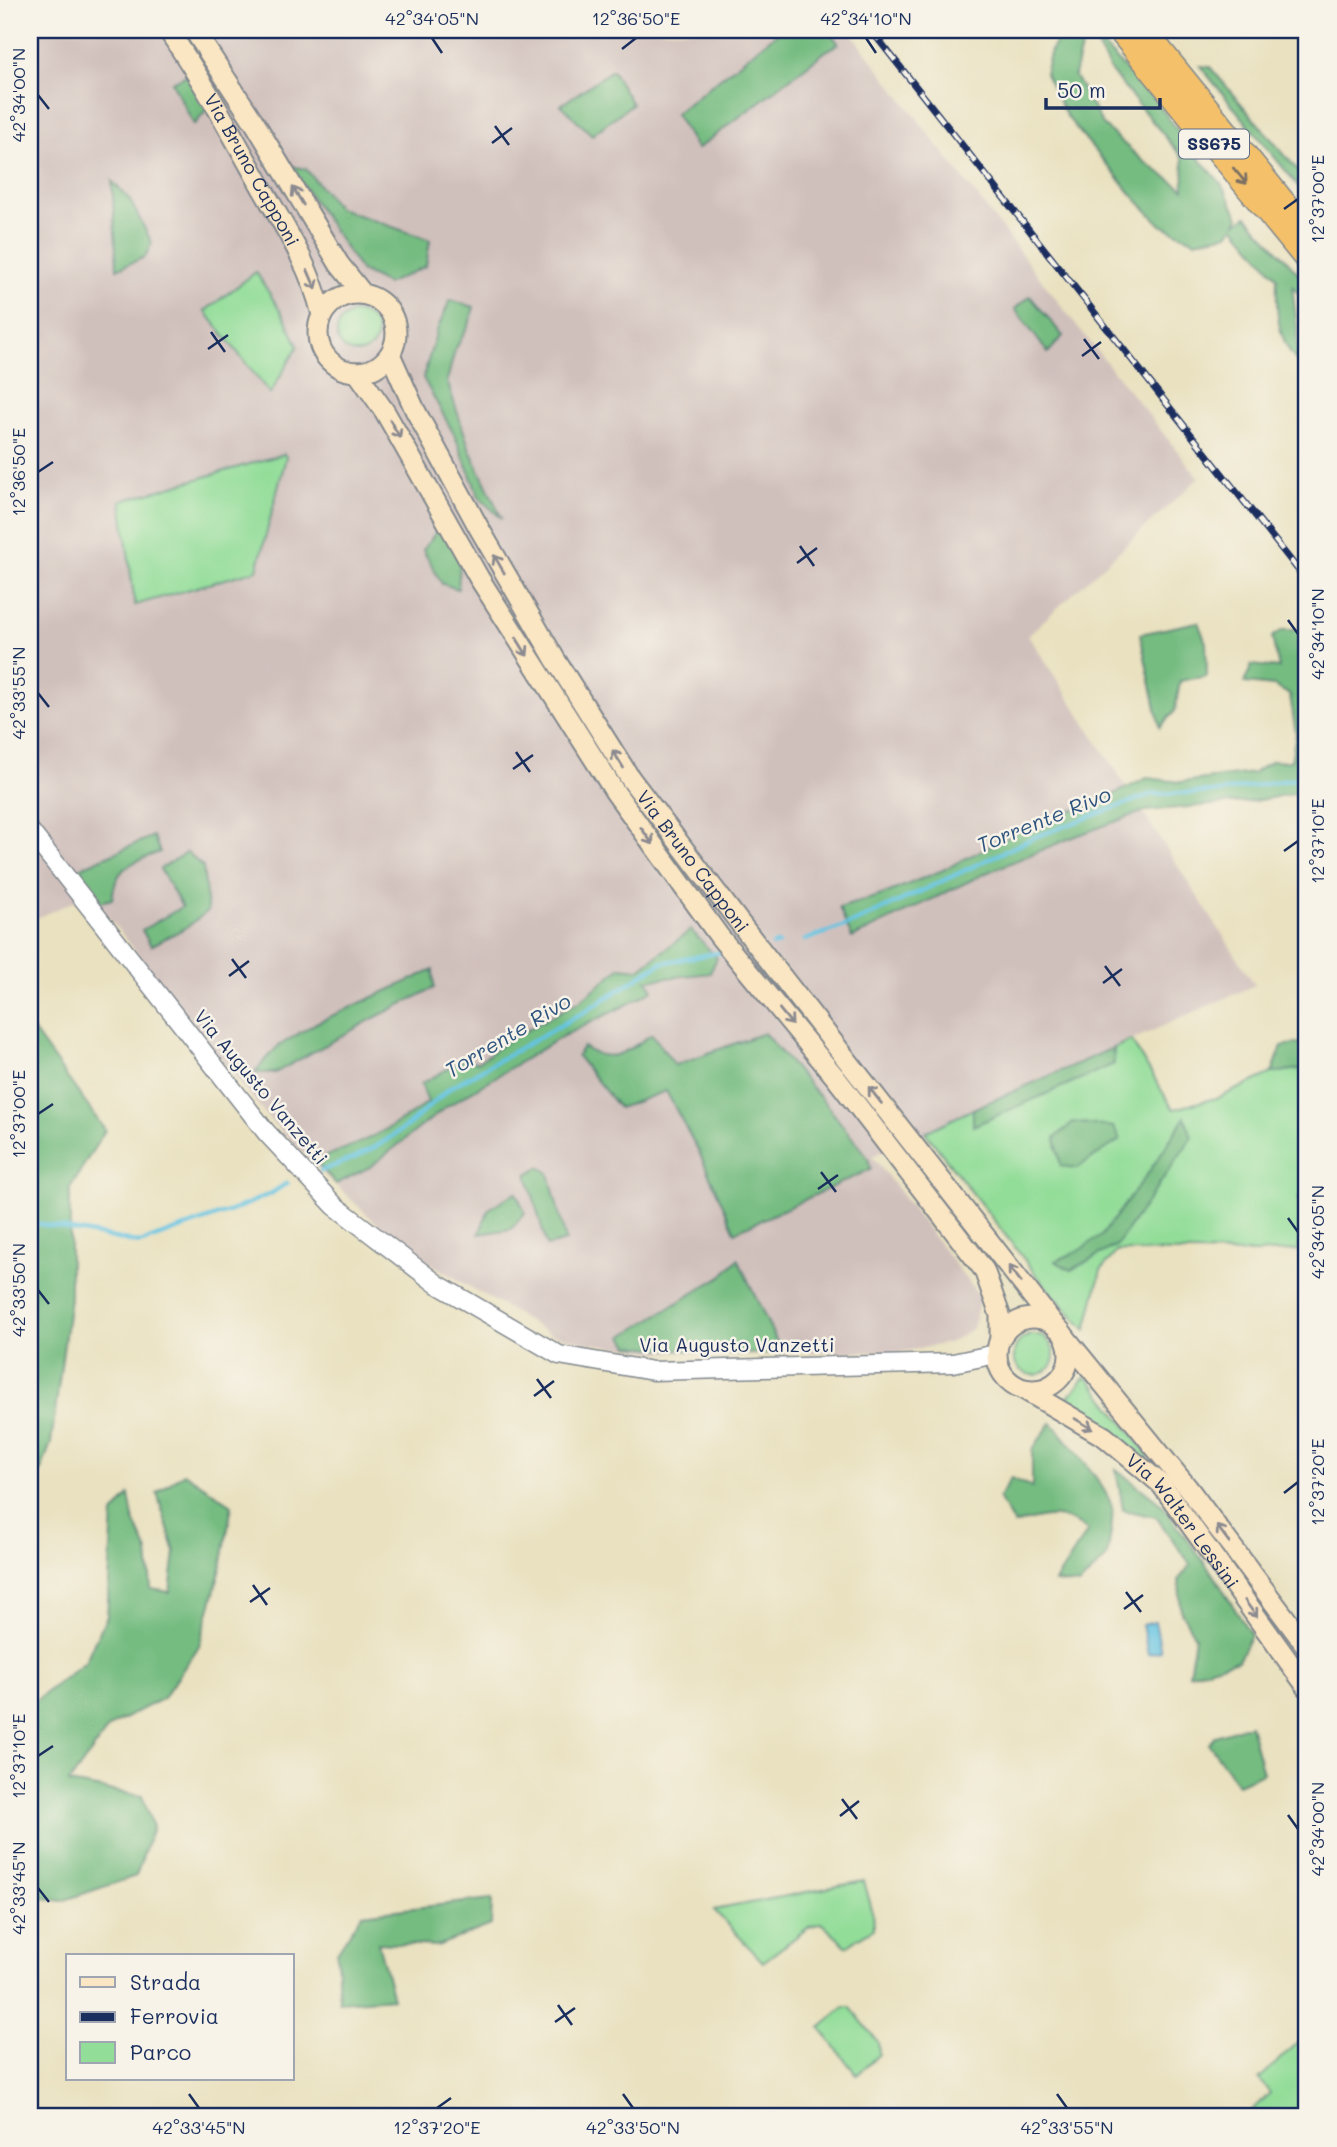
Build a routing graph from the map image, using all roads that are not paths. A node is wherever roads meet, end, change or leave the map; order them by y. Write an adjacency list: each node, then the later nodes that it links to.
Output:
1 (169, 30): 8 (main road, Via Bruno Capponi, one-way to 8)
2 (194, 30): 7 (main road, Via Bruno Capponi, one-way to 2)
3 (1119, 30): 6 (highway, SS675, one-way to 6)
4 (1144, 30): 5 (highway, SS675)
5 (1307, 231)
6 (1307, 260)
7 (363, 294): 8 (main road); 9 (main road, Via Bruno Capponi)
8 (322, 315): 10 (main road, Via Bruno Capponi)
9 (390, 354): 10 (main road); 12 (main road, Via Bruno Capponi, one-way to 9)
10 (357, 372): 13 (main road, Via Bruno Capponi, one-way to 13)
11 (30, 831): 13 (street, Via Augusto Vanzetti)
12 (1061, 1332): 13 (main road); 14 (main road); 15 (main road, Via Walter Lessini, one-way to 12)
13 (998, 1346): 14 (main road)
14 (1025, 1390): 16 (main road, Via Walter Lessini, one-way to 16)
15 (1307, 1647)
16 (1307, 1687)

